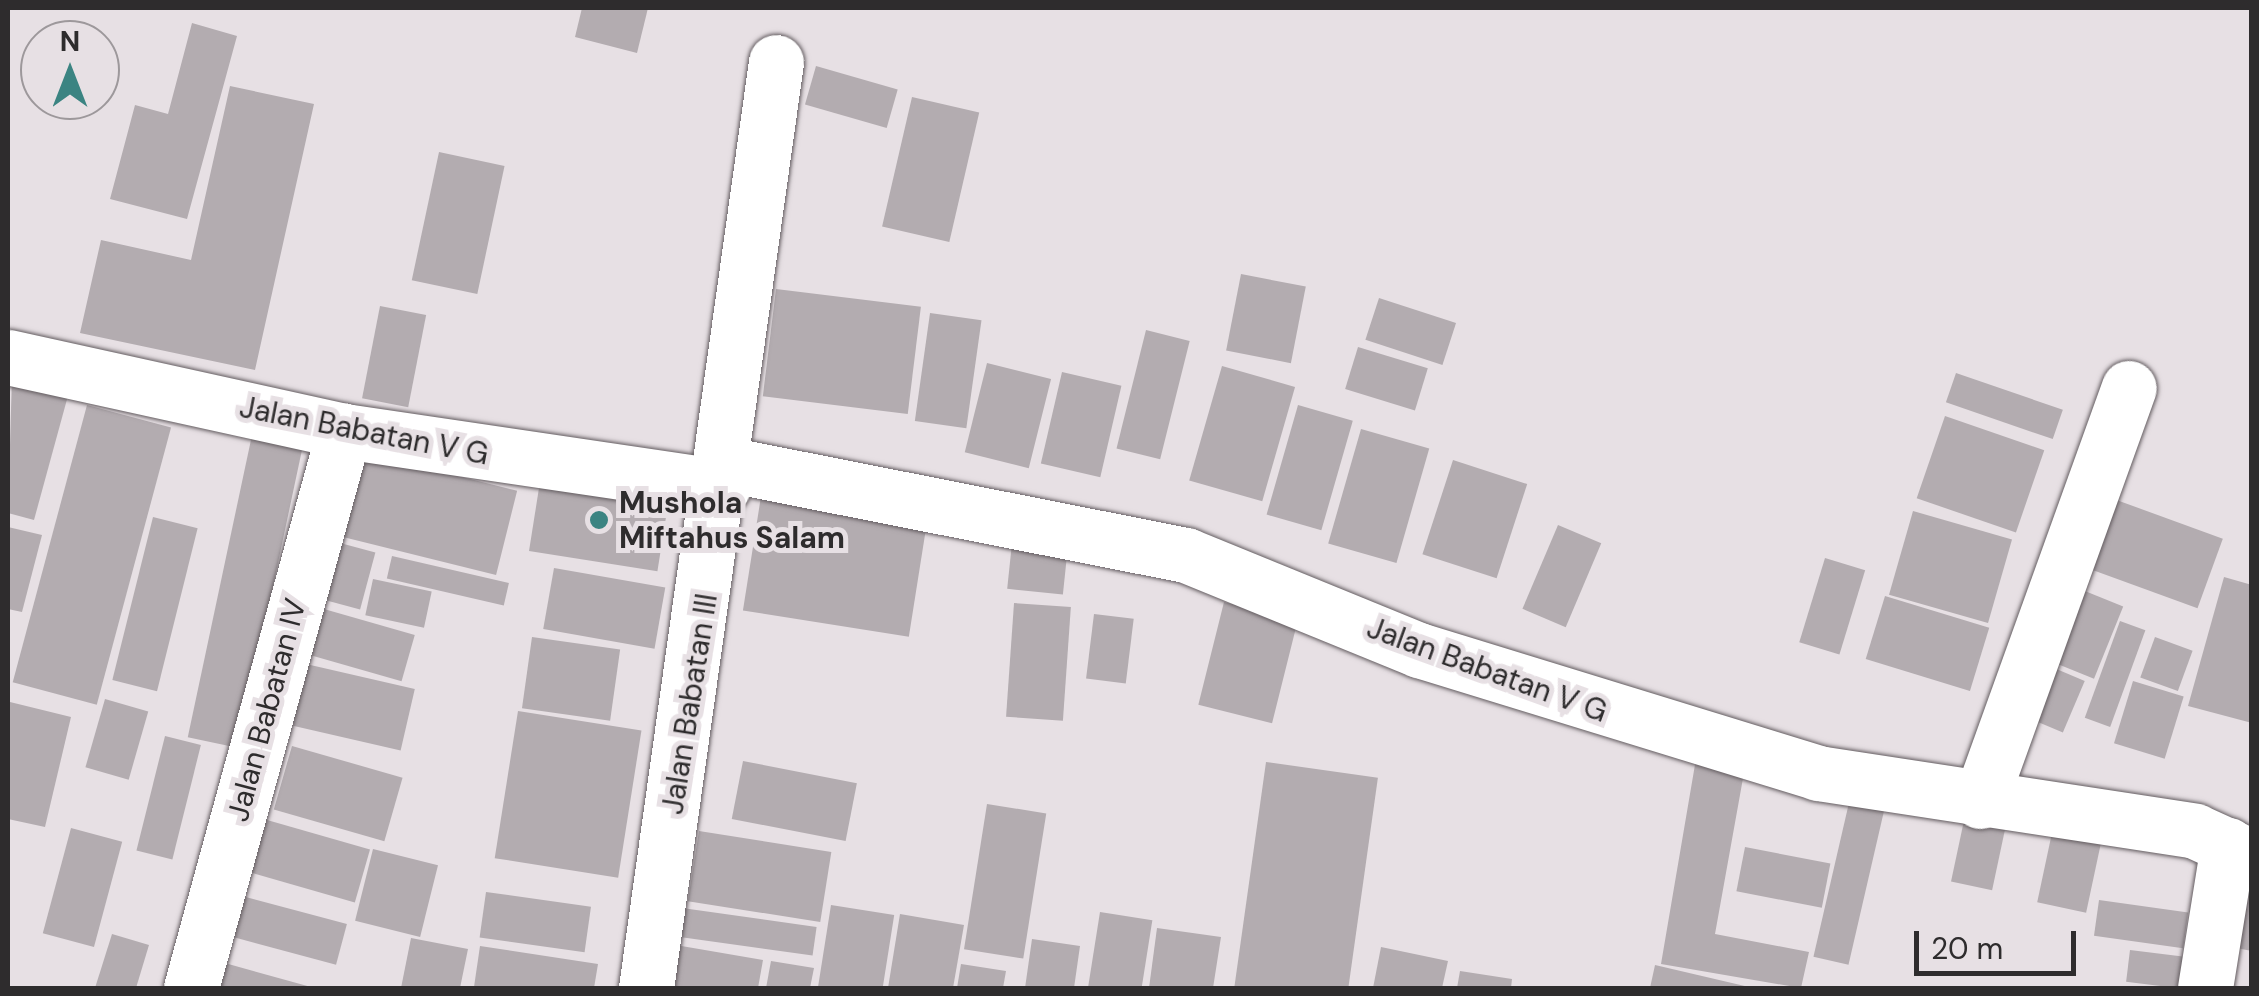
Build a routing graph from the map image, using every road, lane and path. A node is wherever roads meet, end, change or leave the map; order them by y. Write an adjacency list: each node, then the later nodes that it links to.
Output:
1 (776, 62): 5 (street, Jalan Babatan III)
2 (8, 357): 4 (street, Jalan Babatan V G)
3 (2129, 388): 6 (street)
4 (344, 431): 5 (street, Jalan Babatan V G); 8 (street, Jalan Babatan IV)
5 (724, 476): 6 (street, Jalan Babatan V G); 9 (street, Jalan Babatan III)
6 (1980, 801): 7 (street, Jalan Babatan V G)
7 (2240, 851): 10 (street)
8 (191, 988)
9 (646, 988)
10 (2205, 988)

